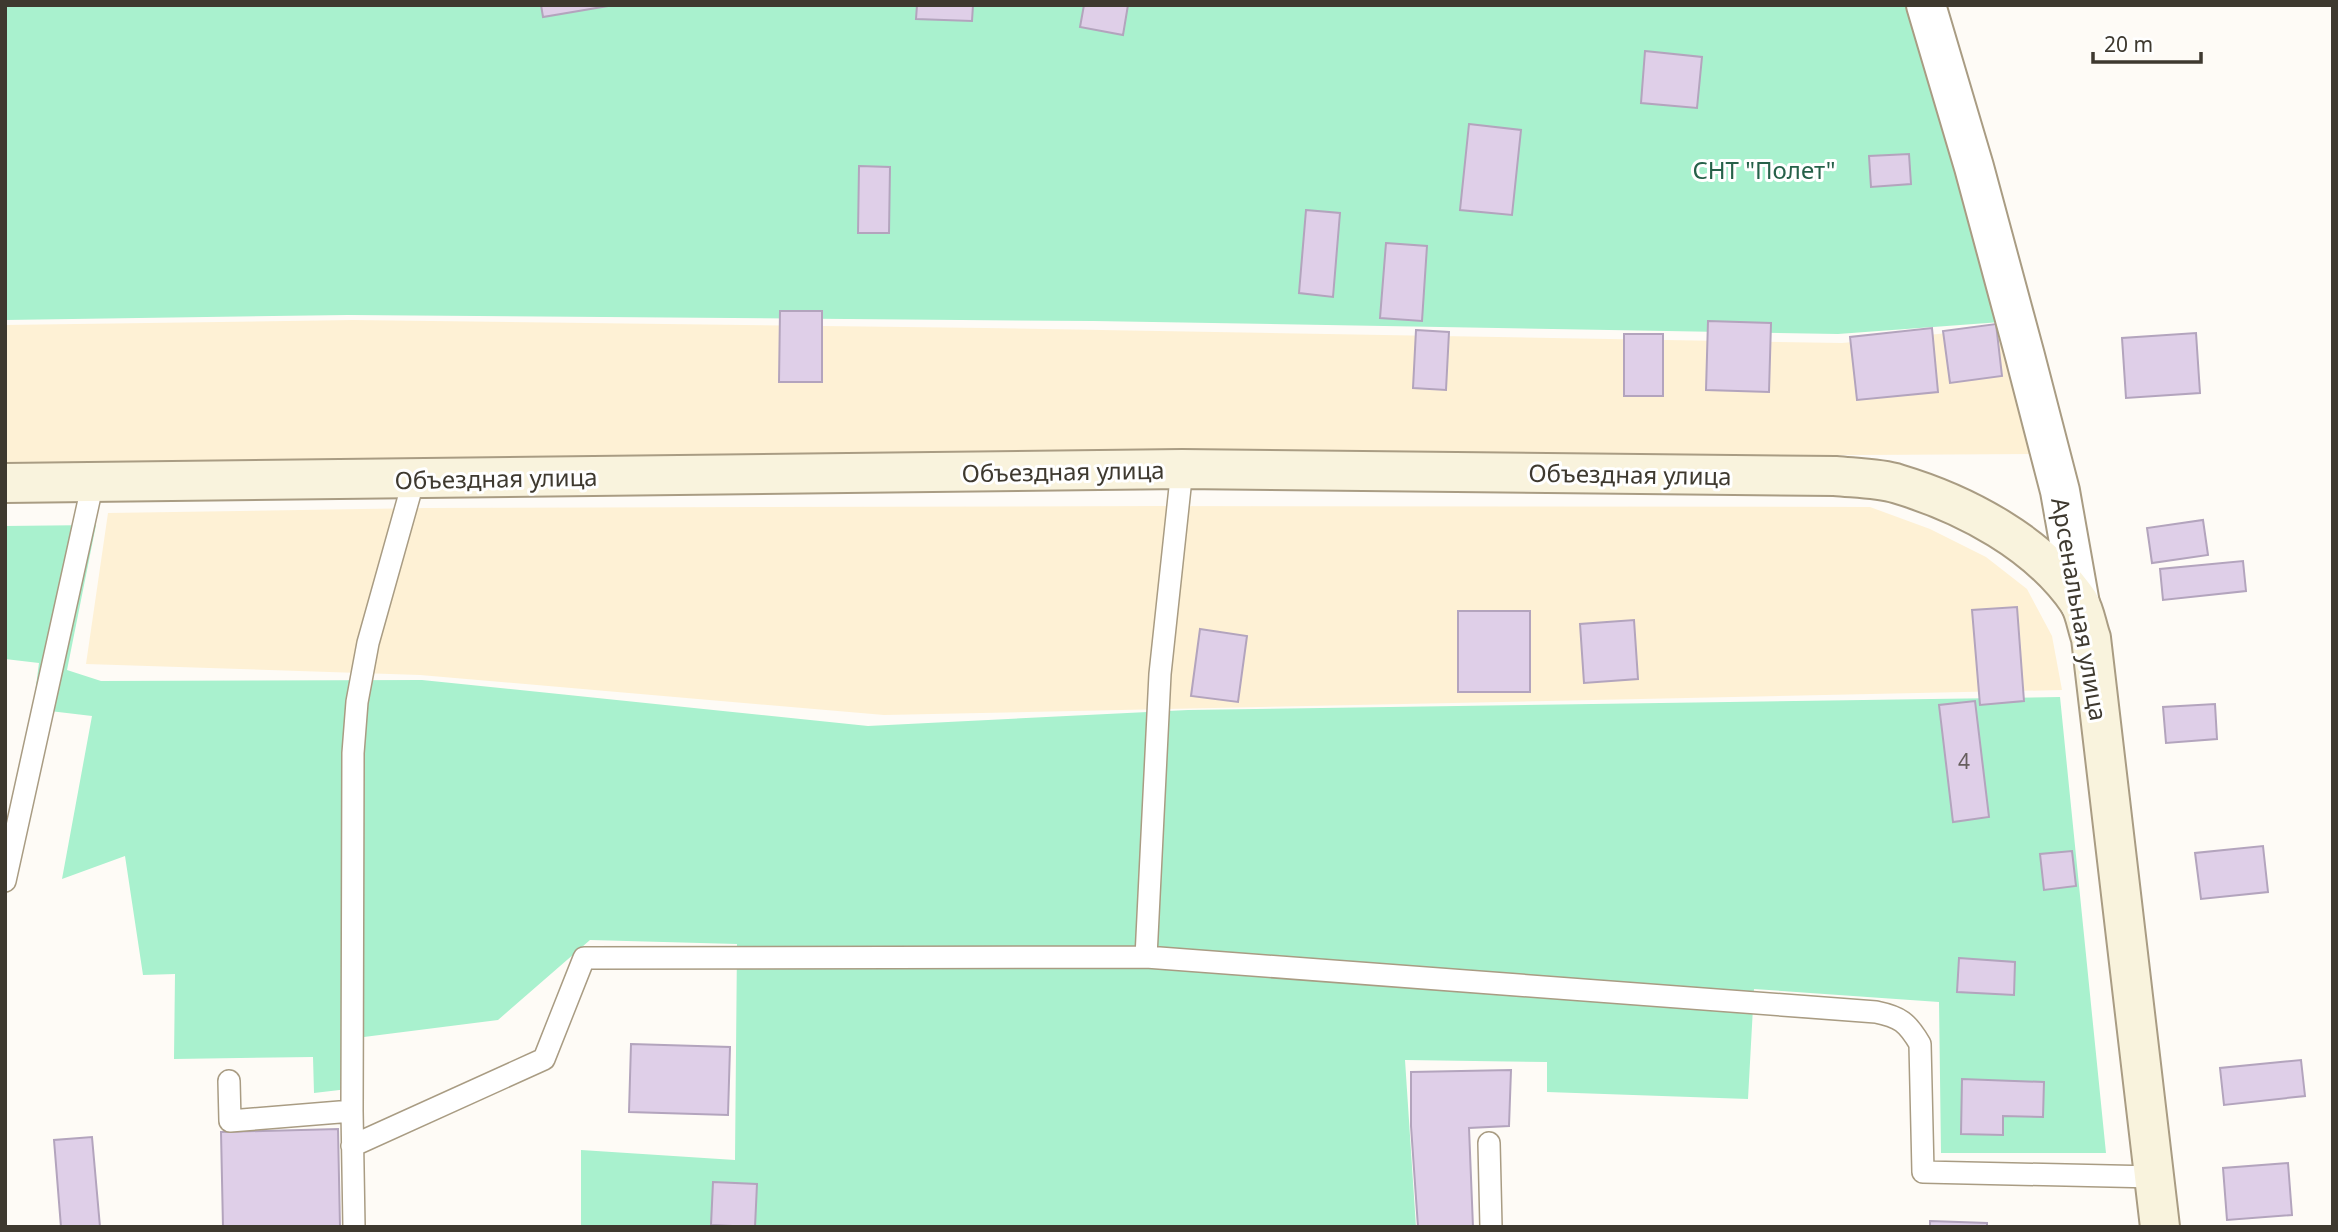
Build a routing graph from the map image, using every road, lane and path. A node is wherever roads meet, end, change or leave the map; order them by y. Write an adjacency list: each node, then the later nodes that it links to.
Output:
1 (1926, 5): 6 (street, Арсенальная улица)
2 (1182, 469): 3 (main road, Объездная улица); 6 (main road, Объездная улица); 8 (lane)
3 (414, 479): 4 (main road, Объездная улица); 10 (lane)
4 (93, 482): 5 (main road, Объездная улица); 7 (lane)
5 (5, 483)
6 (2080, 604): 13 (main road, Арсенальная улица)
7 (5, 881)
8 (1146, 957): 12 (lane); 13 (lane)
9 (229, 1081): 10 (lane)
10 (352, 1111): 12 (lane)
11 (1489, 1143): 15 (lane)
12 (352, 1146): 14 (lane)
13 (2155, 1177): 16 (main road, Арсенальная улица)
14 (354, 1227)
15 (1492, 1227)
16 (2160, 1227)

